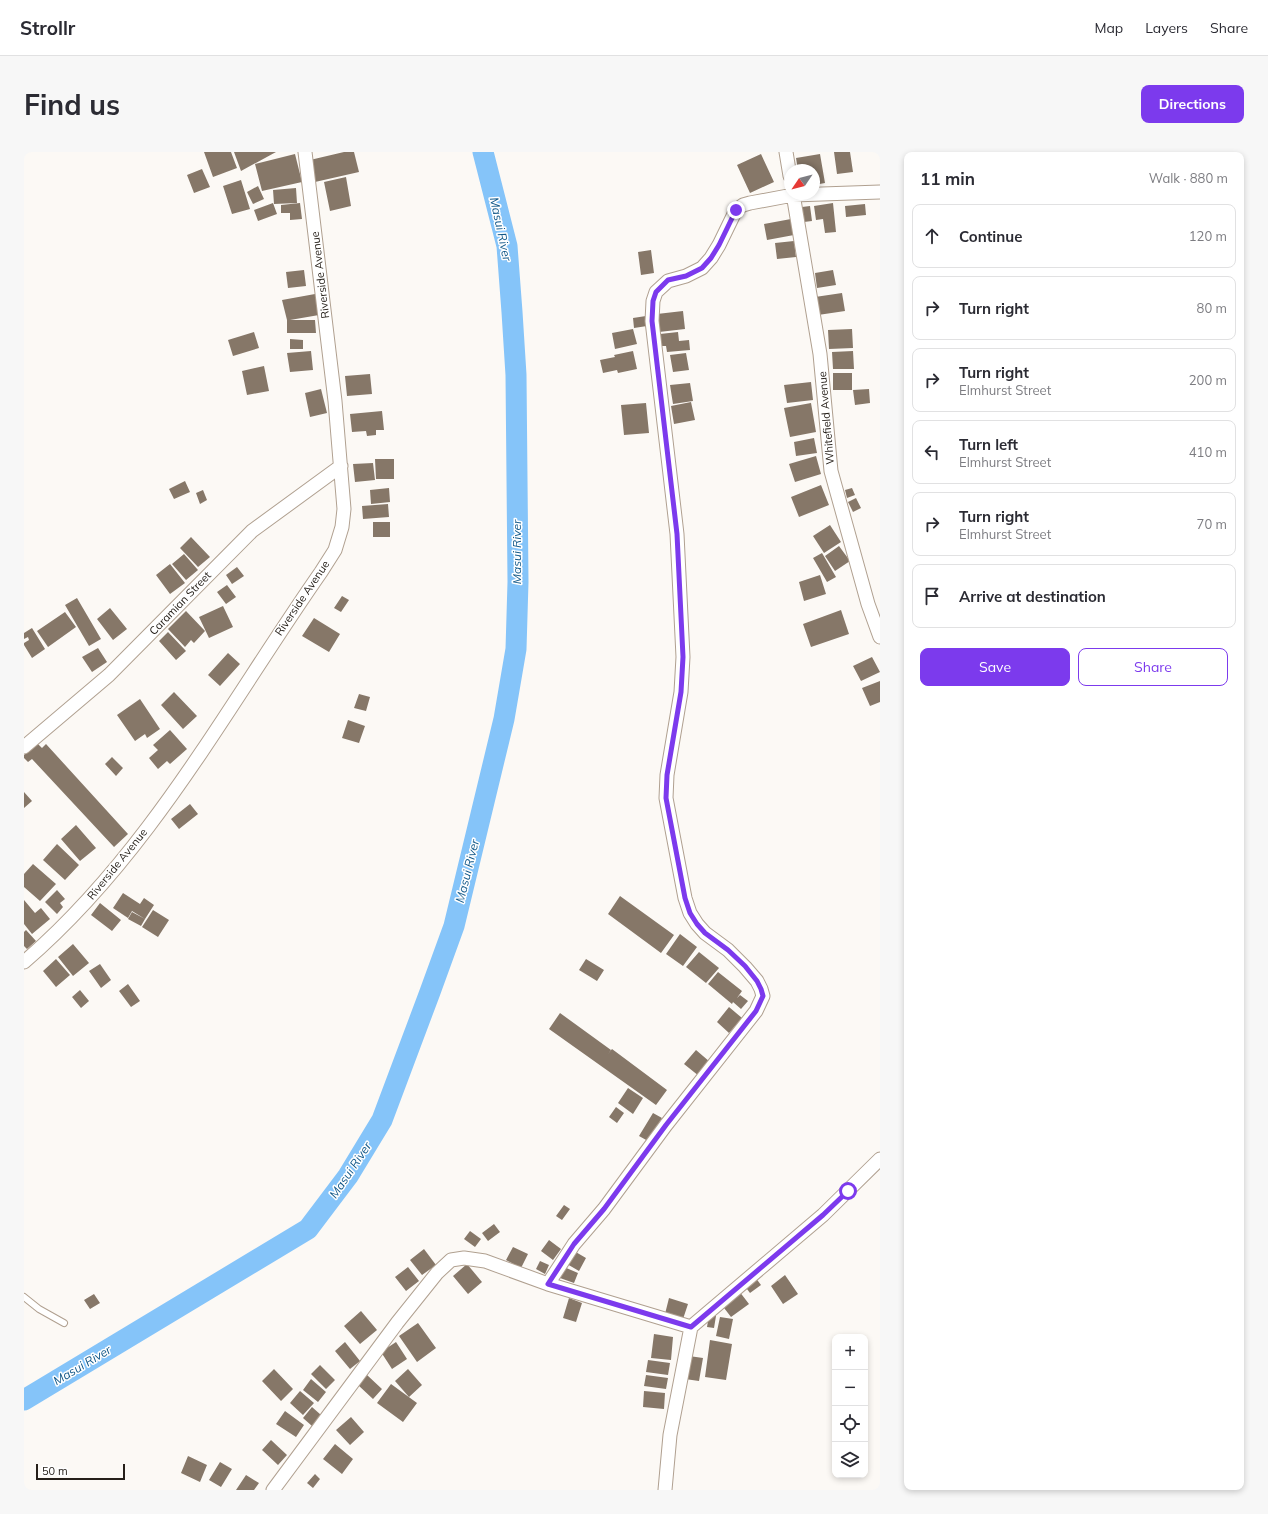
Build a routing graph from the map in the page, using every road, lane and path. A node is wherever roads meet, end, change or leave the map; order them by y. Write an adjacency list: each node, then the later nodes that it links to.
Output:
1 (305, 152): 8 (street, Riverside Avenue)
2 (786, 152): 3 (street)
3 (788, 164)
4 (880, 192): 5 (street)
5 (820, 193)
6 (784, 196): 13 (street)
7 (794, 200): 9 (street, Whitefield Avenue)
8 (341, 466): 10 (street, Caramian Street); 11 (street, Riverside Avenue)
9 (880, 636)
10 (24, 747)
11 (24, 962)
12 (880, 1159): 16 (street)
13 (548, 1284): 16 (street); 17 (street)
14 (24, 1297): 15 (lane)
15 (64, 1323)
16 (691, 1327): 18 (street)
17 (273, 1490)
18 (665, 1490)

